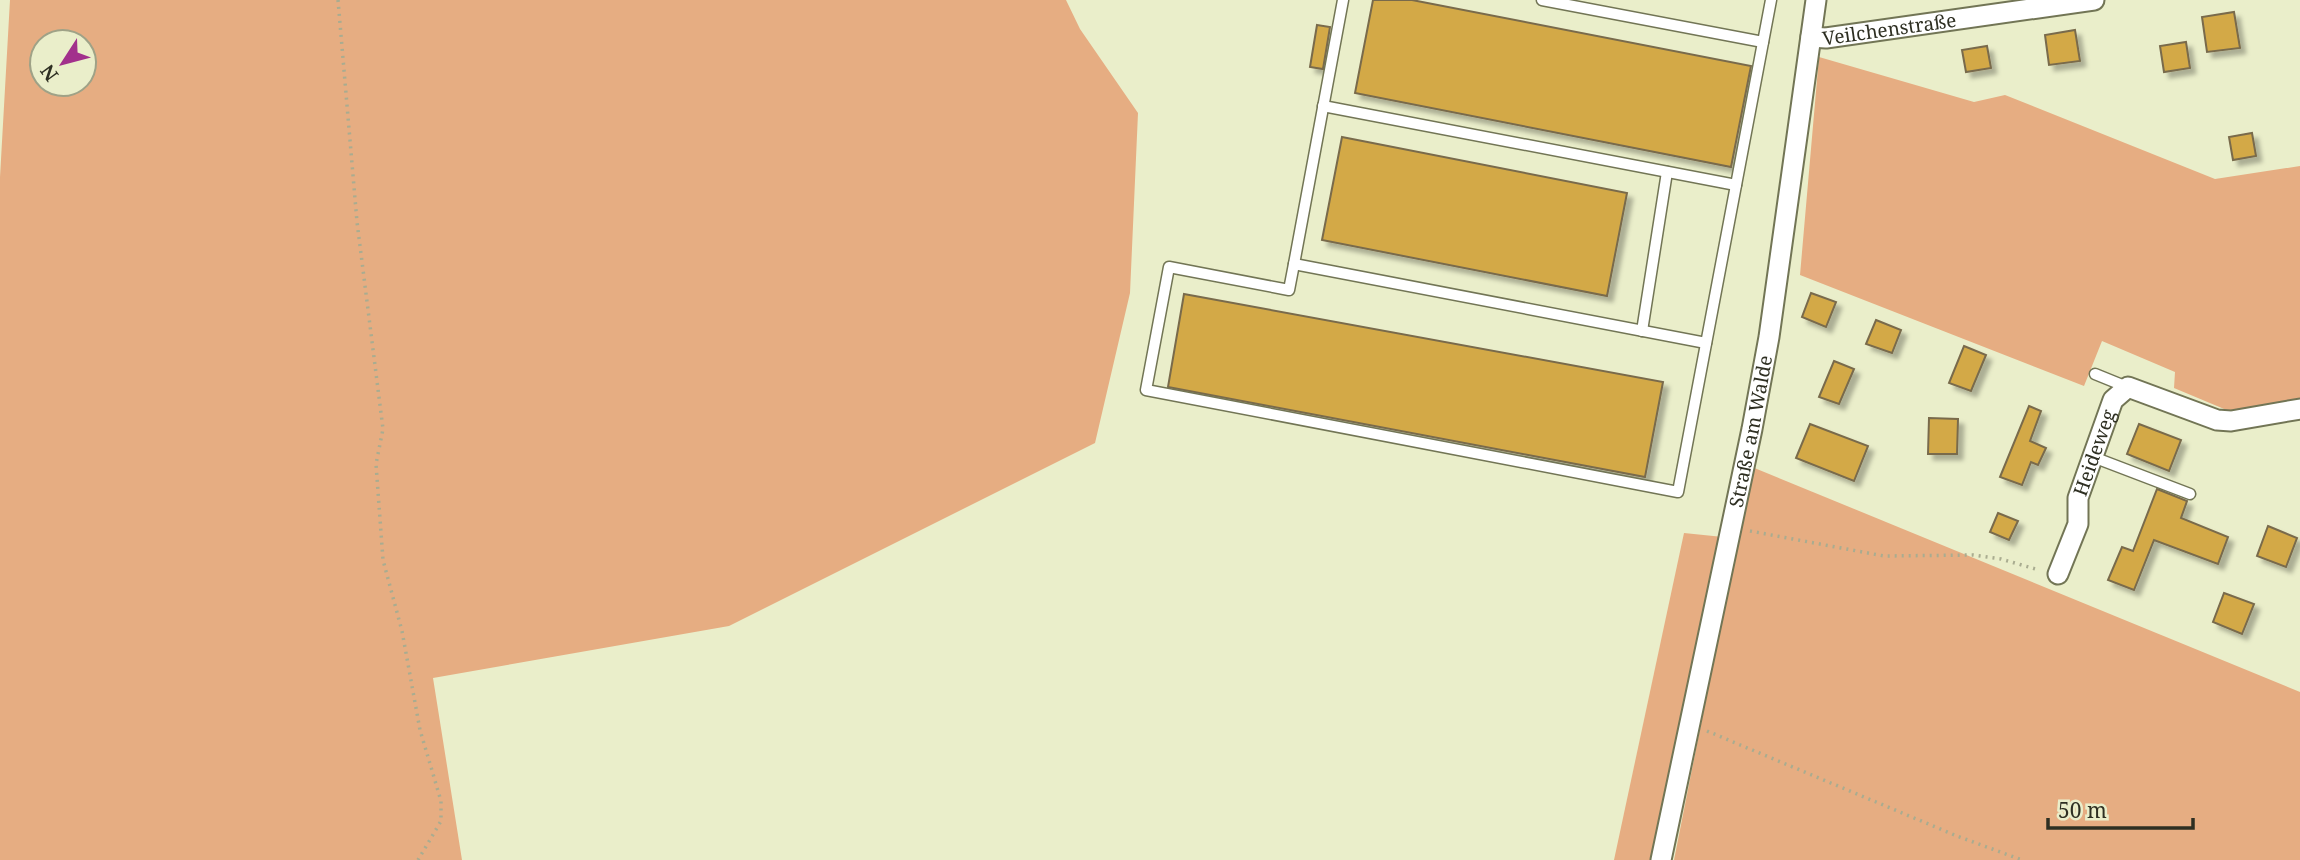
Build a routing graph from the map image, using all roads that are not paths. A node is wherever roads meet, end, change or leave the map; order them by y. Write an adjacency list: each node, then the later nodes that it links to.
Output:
1 (1343, 0): 8 (lane)
2 (1542, 0): 7 (lane)
3 (1771, 0): 7 (lane)
4 (1816, 0): 6 (street, Straße am Walde)
5 (2094, 0): 6 (street, Veilchenstraße)
6 (1811, 37): 20 (street, Straße am Walde)
7 (1763, 42): 10 (lane)
8 (1323, 106): 9 (lane); 11 (lane)
9 (1667, 172): 10 (lane); 12 (lane)
10 (1736, 185): 13 (lane)
11 (1294, 264): 12 (lane); 13 (lane)
12 (1642, 331): 13 (lane)
13 (1706, 343)
14 (2095, 374): 15 (lane)
15 (2128, 387): 16 (street, Heideweg); 17 (street, Heideweg)
16 (2300, 409)
17 (2093, 457): 18 (lane); 19 (street, Heideweg)
18 (2190, 494)
19 (2059, 573)
20 (1661, 860)

